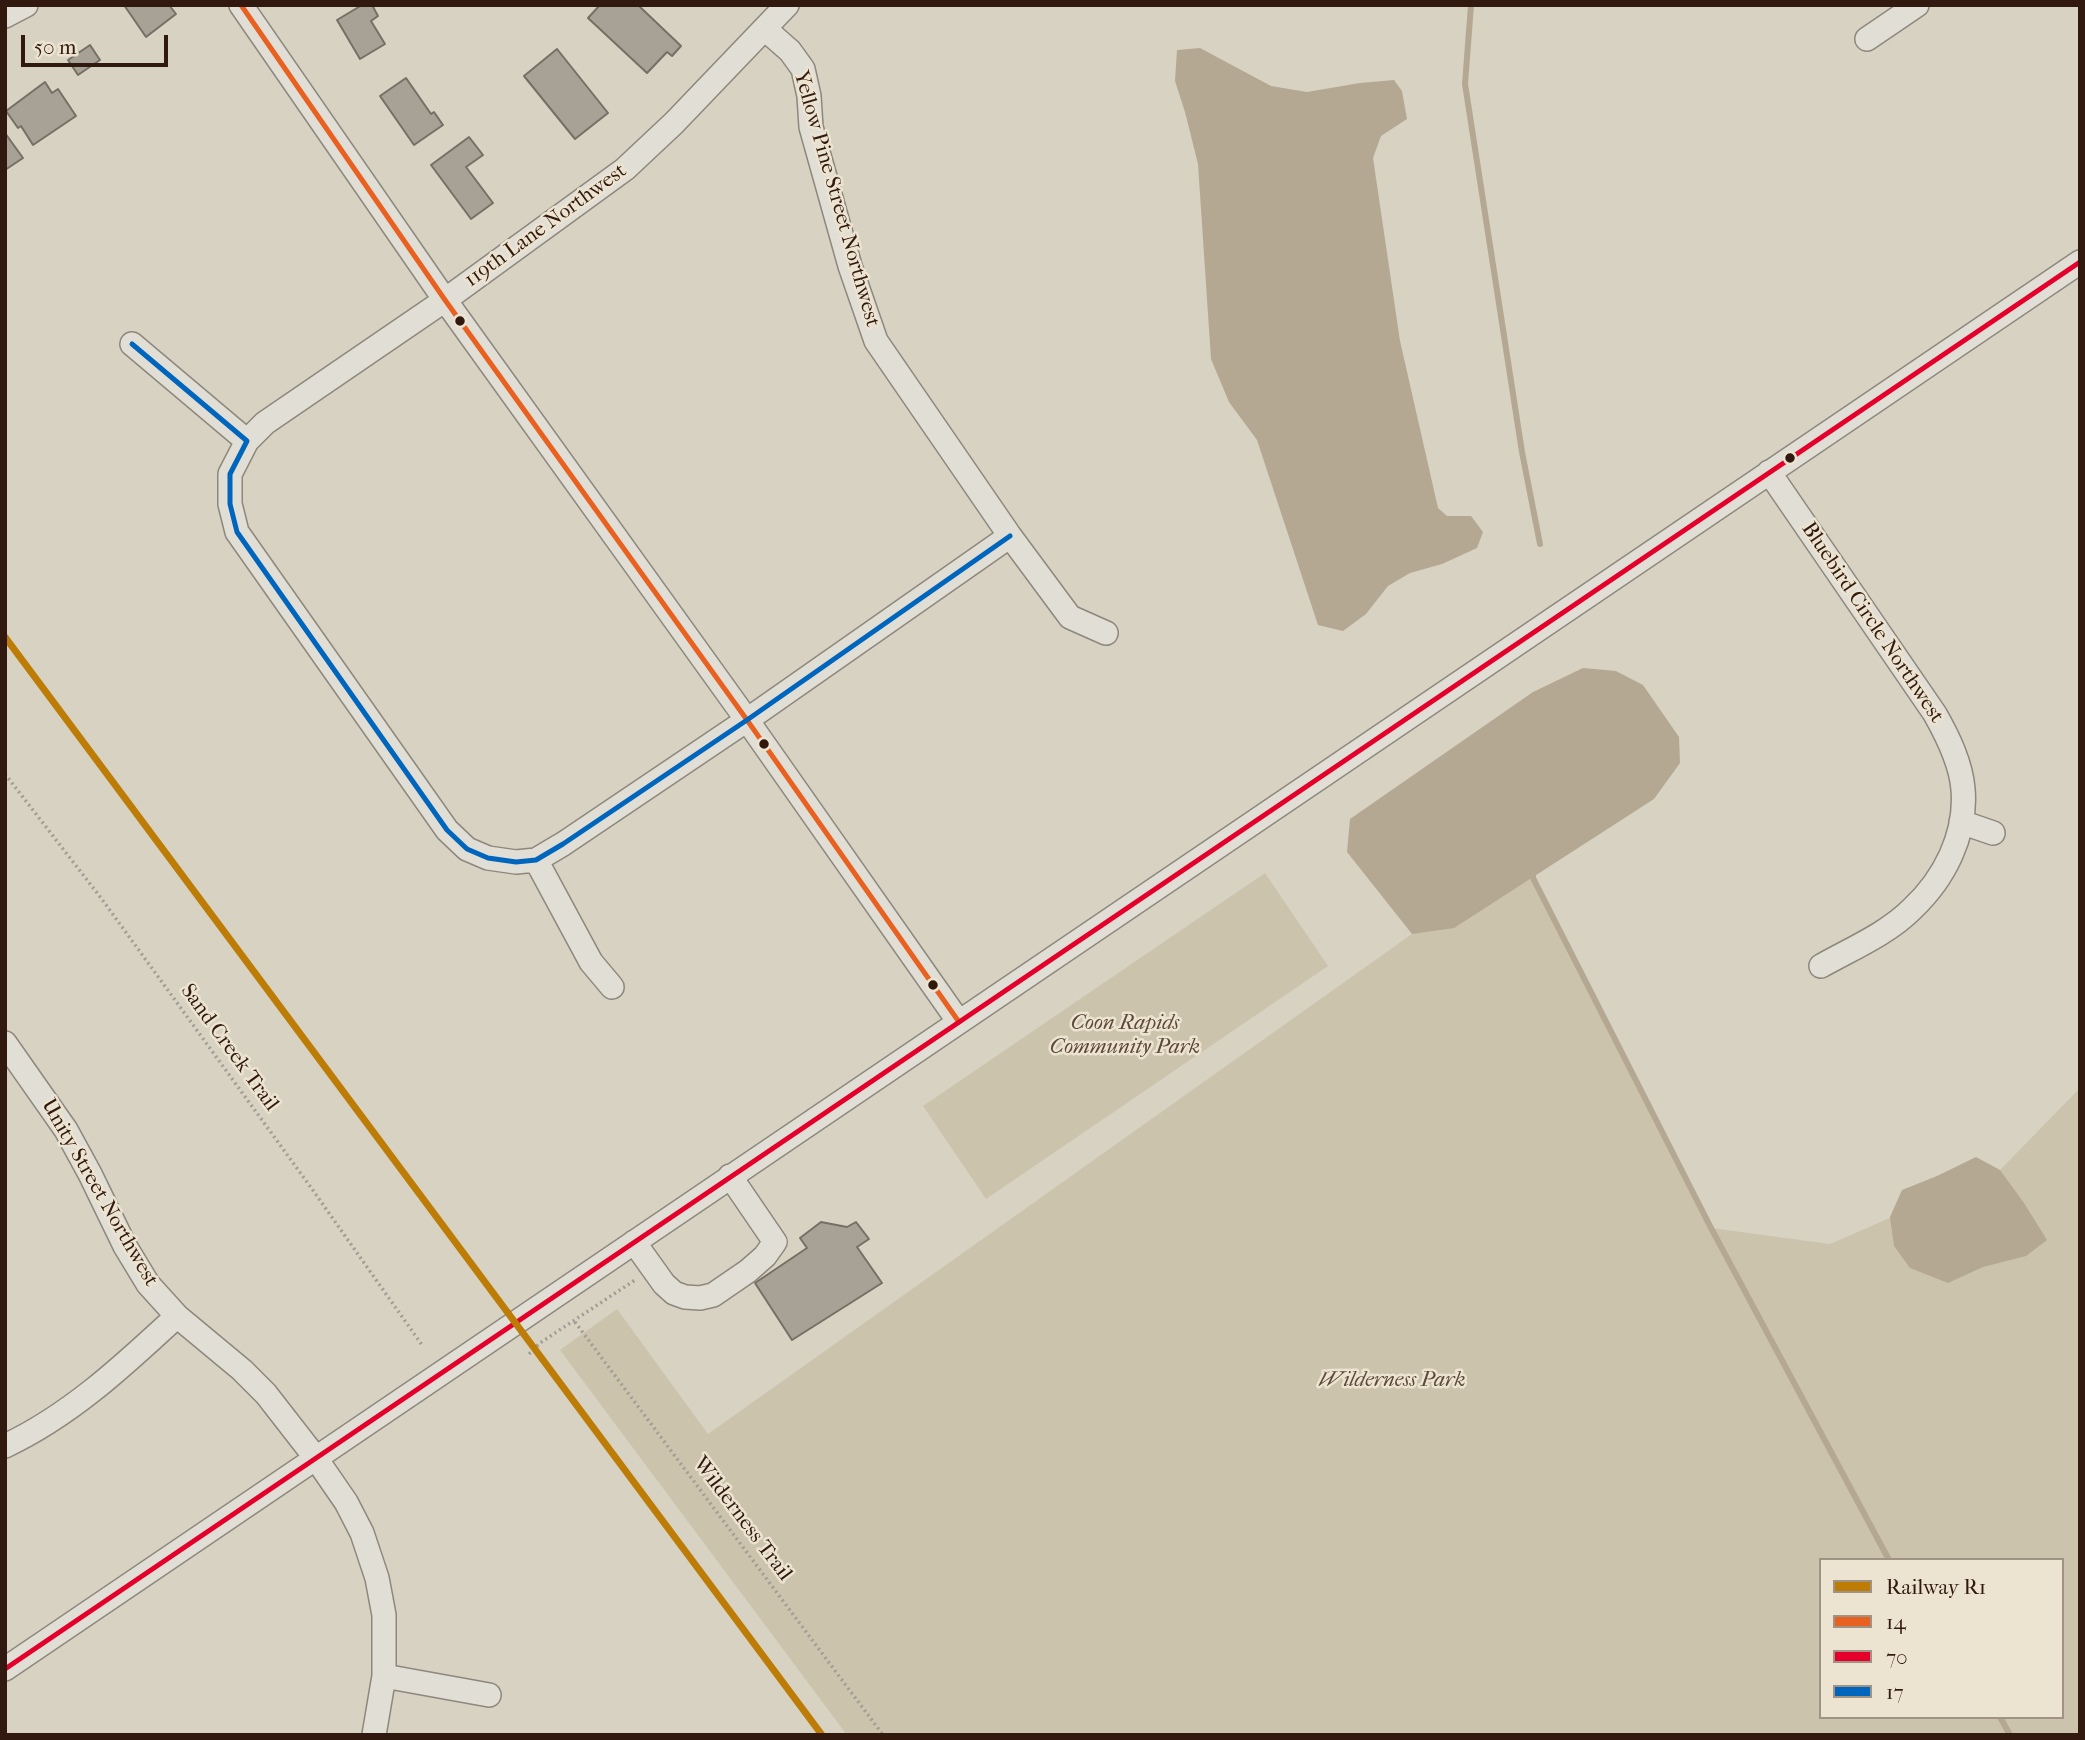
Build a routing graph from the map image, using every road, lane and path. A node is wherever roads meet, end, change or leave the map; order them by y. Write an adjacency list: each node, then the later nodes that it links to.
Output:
1 (26, 5): 5 (street)
2 (241, 5): 9 (street)
3 (787, 5): 6 (street, 119th Lane Northwest)
4 (1917, 5): 7 (street)
5 (5, 16)
6 (765, 29): 9 (street, 119th Lane Northwest); 13 (street, Yellow Pine Street Northwest)
7 (1867, 39)
8 (2080, 262): 12 (street)
9 (445, 300): 11 (street, 119th Lane Northwest); 15 (street)
10 (132, 344): 11 (street)
11 (247, 441): 19 (street)
12 (1769, 472): 17 (street, Bluebird Circle Northwest); 22 (street)
13 (1010, 536): 14 (street, Yellow Pine Street Northwest); 15 (street)
14 (1105, 633)
15 (747, 720): 19 (street); 22 (street)
16 (5, 774): 29 (path, Sand Creek Trail)
17 (1961, 822): 18 (street); 20 (street, Bluebird Circle Northwest)
18 (1993, 834)
19 (536, 860): 21 (street)
20 (1821, 966)
21 (612, 987)
22 (959, 1022): 24 (street)
23 (9, 1056): 27 (street, Unity Street Northwest)
24 (730, 1176): 25 (street); 25 (street)
25 (634, 1242): 32 (street)
26 (642, 1275): 28 (path)
27 (177, 1316): 31 (street); 32 (street, Unity Street Northwest)
28 (575, 1322): 30 (path); 37 (path, Wilderness Trail)
29 (422, 1345)
30 (529, 1354)
31 (5, 1446)
32 (315, 1457): 33 (street); 34 (street, Unity Street Northwest)
33 (5, 1669)
34 (384, 1676): 35 (street); 36 (street, Unity Street Northwest)
35 (489, 1695)
36 (374, 1735)
37 (883, 1735)

